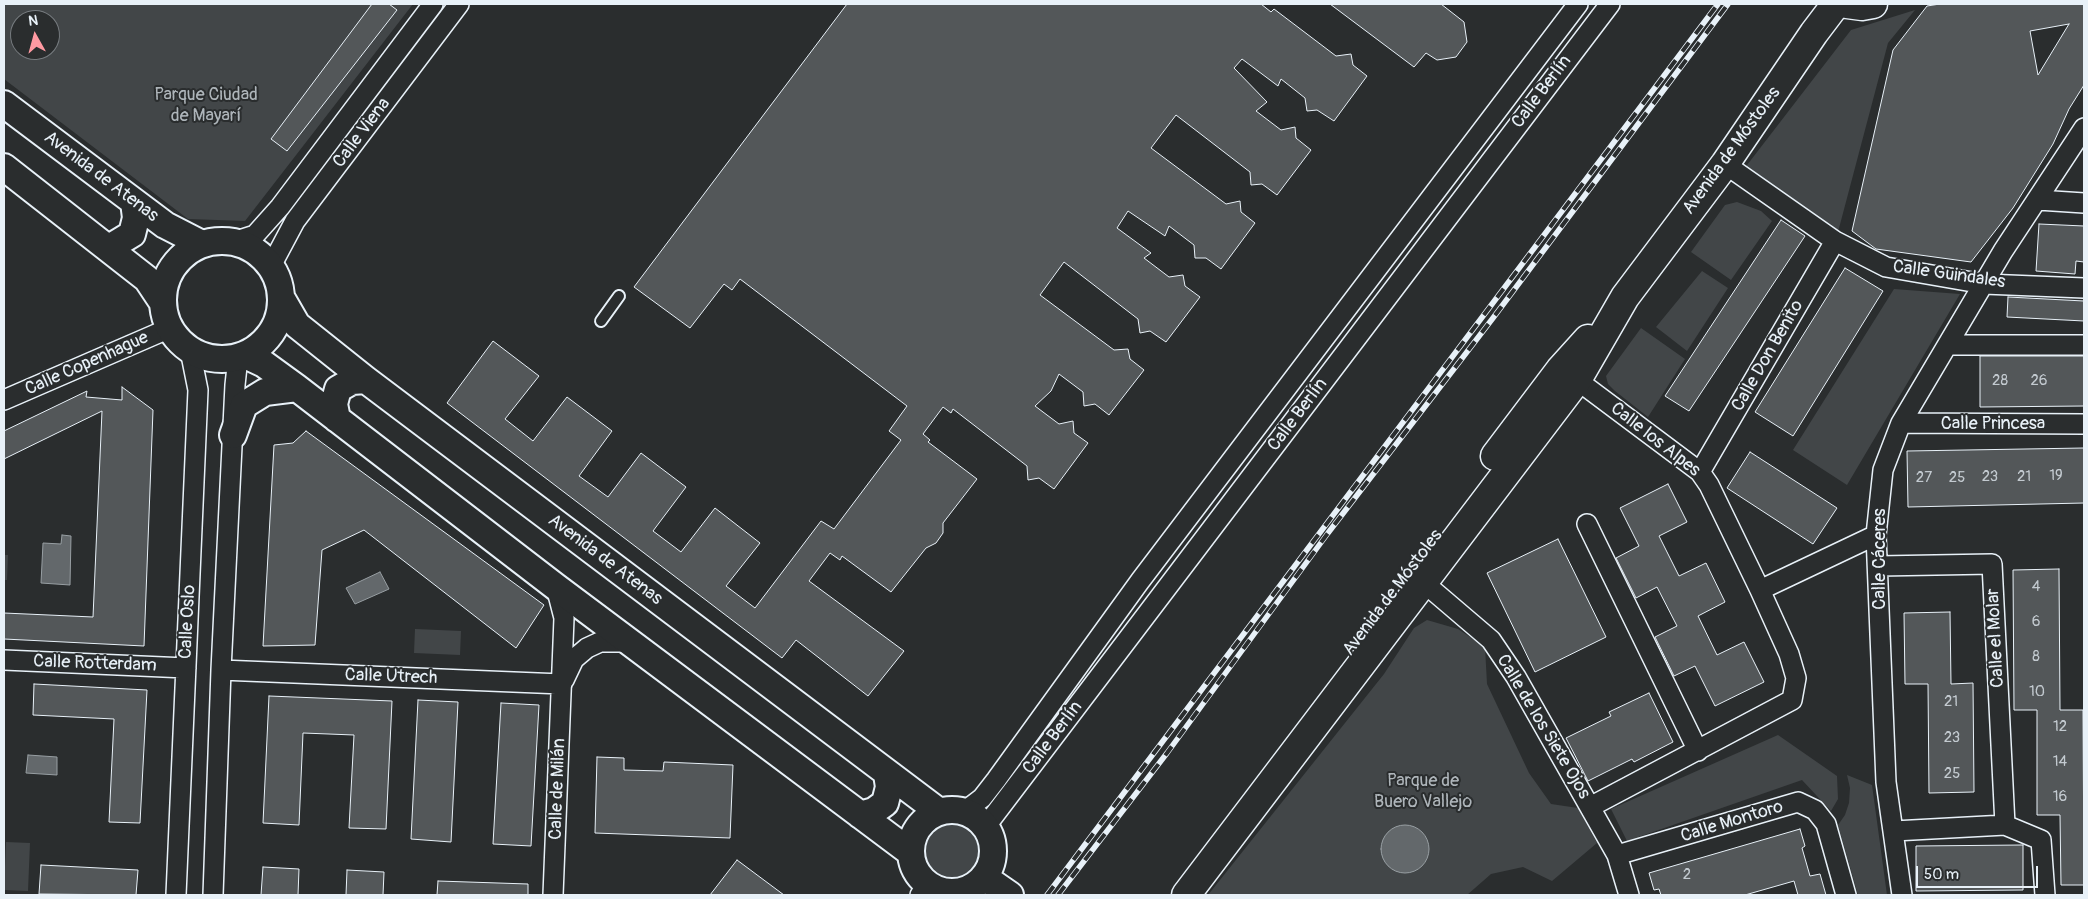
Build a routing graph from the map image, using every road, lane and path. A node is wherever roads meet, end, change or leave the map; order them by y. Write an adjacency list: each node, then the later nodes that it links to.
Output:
1 (433, 4): 16 (street, Calle Viena)
2 (460, 4): 19 (street, Calle Viena)
3 (1578, 4): 56 (street, Calle Berlín)
4 (1610, 4): 59 (street, Calle Berlín)
5 (1836, 4): 10 (main road, Avenida de Móstoles)
6 (1847, 4): 7 (main road)
7 (1874, 4)
8 (4, 104): 13 (street, Avenida de Atenas)
9 (2084, 128): 12 (street, Calle Cáceres)
10 (1724, 164): 15 (street, Calle Guindales); 23 (main road, Avenida de Móstoles)
11 (4, 167): 18 (street)
12 (2038, 200): 14 (street); 20 (street, Calle Cáceres)
13 (134, 202): 17 (street, Avenida de Atenas); 18 (street)
14 (2084, 203)
15 (1835, 241): 20 (street, Calle Guindales); 40 (street, Calle Don Benito)
16 (233, 242): 17 (street); 19 (street)
17 (202, 244): 25 (street)
18 (109, 248): 25 (street)
19 (271, 266): 24 (street)
20 (1984, 284): 21 (street, Calle Guindales); 28 (street, Calle Cáceres)
21 (2084, 288)
22 (619, 296): 26 (lane)
23 (1626, 297): 33 (main road, Avenida de Móstoles); 69 (main road, Avenida de Móstoles)
24 (282, 299): 31 (street); 32 (street, Avenida de Atenas)
25 (163, 303): 27 (street)
26 (601, 321)
27 (170, 328): 30 (street); 35 (street, Calle Copenhague)
28 (1949, 345): 29 (street); 37 (street, Calle Cáceres)
29 (2084, 345)
30 (190, 350): 31 (street); 49 (street, Calle Oslo)
31 (241, 356): 34 (street); 39 (street, Calle Oslo)
32 (366, 380): 36 (street); 53 (street, Avenida de Atenas)
33 (1577, 380): 40 (street, Calle los Alpes); 44 (main road, Avenida de Móstoles)
34 (298, 388): 36 (street); 39 (street)
35 (4, 400)
36 (337, 419): 45 (street)
37 (1901, 423): 38 (street, Calle Princesa); 42 (street, Calle Cáceres)
38 (2084, 424)
39 (233, 435): 50 (street, Calle Oslo)
40 (1700, 472): 46 (street, Calle los Alpes)
41 (1587, 524): 52 (street)
42 (1876, 535): 43 (street, Calle Cáceres); 46 (street)
43 (1879, 566): 58 (street, Calle el Molar); 60 (street, Calle Cáceres)
44 (1423, 582): 54 (street, Calle de los Siete Ojos); 70 (main road, Avenida de Móstoles)
45 (556, 588): 47 (street); 51 (street, Calle de Milán)
46 (1760, 590): 52 (street, Calle los Alpes)
47 (629, 642): 51 (street, Calle de Milán); 57 (street)
48 (4, 660): 49 (street, Calle Rotterdam)
49 (186, 668): 65 (street, Calle Oslo)
50 (221, 670): 51 (street, Calle Utrech); 66 (street, Calle Oslo)
51 (562, 684): 67 (street, Calle de Milán)
52 (1698, 751): 54 (street, Calle los Alpes)
53 (887, 774): 55 (street, Avenida de Atenas); 57 (street)
54 (1590, 807): 62 (street, Calle de los Siete Ojos)
55 (938, 811): 56 (street); 61 (street)
56 (965, 811): 59 (street)
57 (860, 815): 61 (street)
58 (2006, 825): 60 (street); 74 (street)
59 (986, 826): 63 (street)
60 (1894, 831): 73 (street, Calle Cáceres)
61 (910, 852): 64 (street)
62 (1617, 855): 71 (street, Calle de los Siete Ojos); 72 (street, Calle Montoro)
63 (984, 877): 64 (street); 68 (street)
64 (923, 891)
65 (176, 895)
66 (213, 895)
67 (553, 895)
68 (1010, 895)
69 (1167, 895)
70 (1186, 895)
71 (1629, 895)
72 (1846, 895)
73 (1902, 895)
74 (2045, 895)

